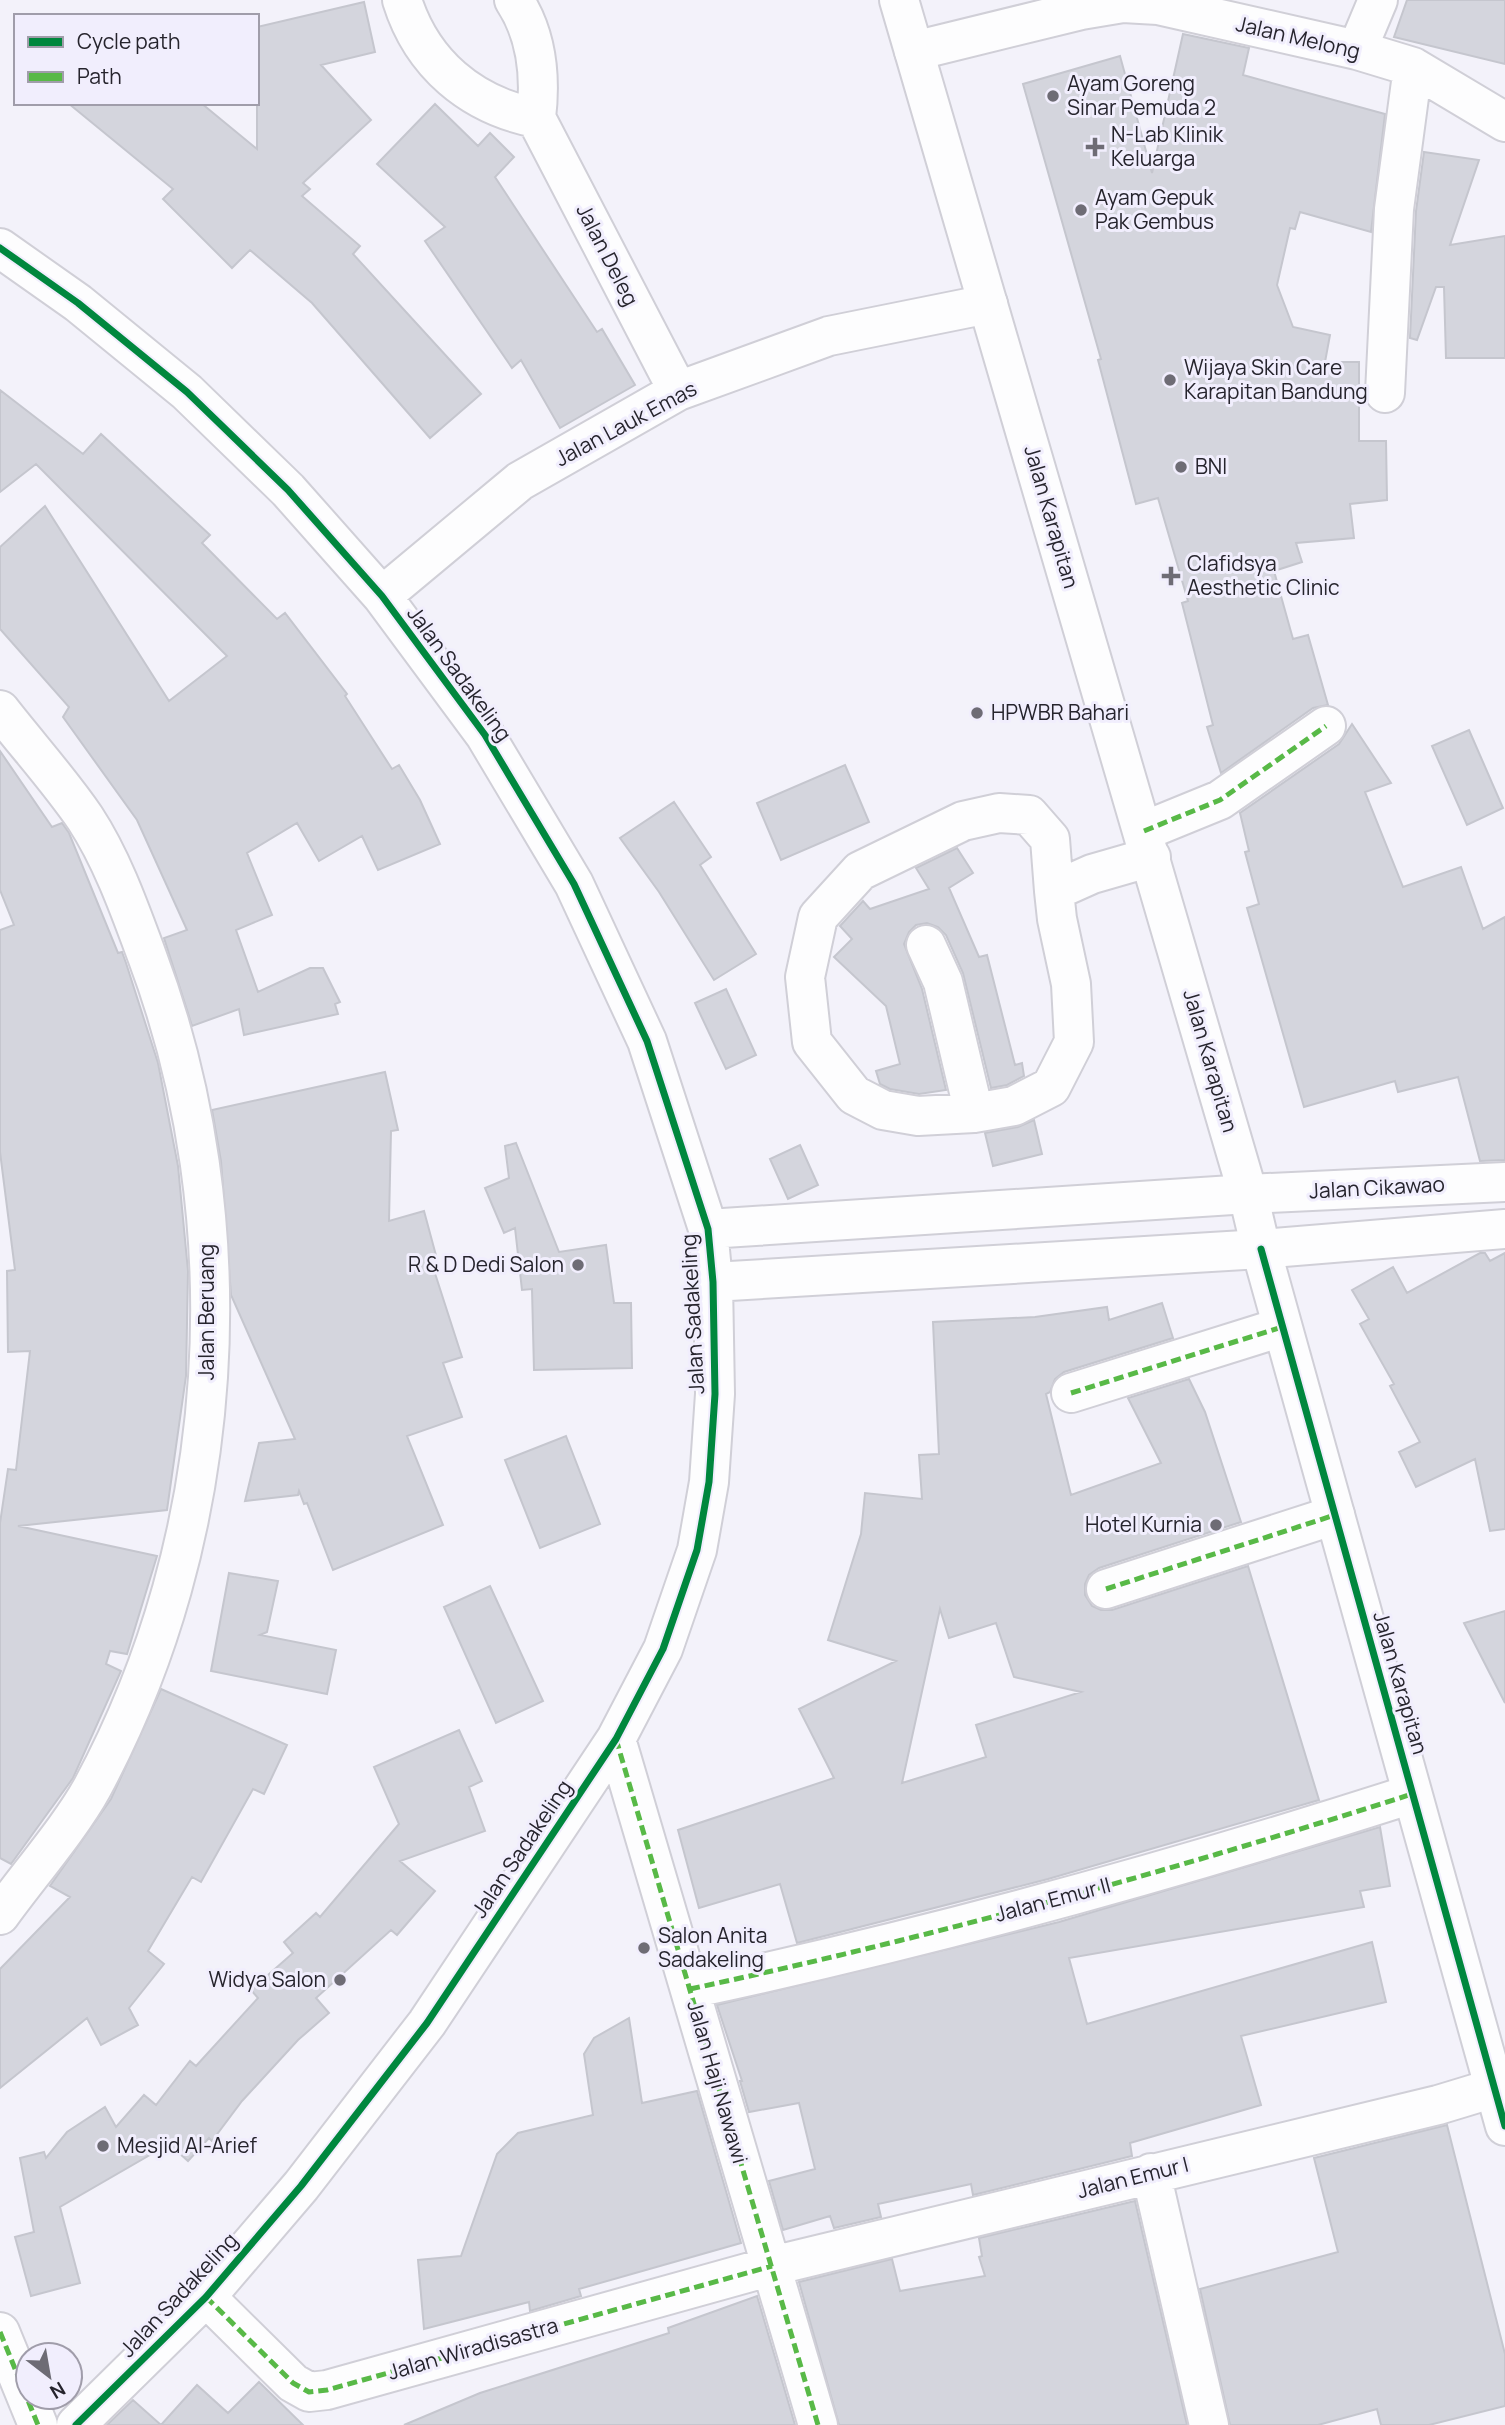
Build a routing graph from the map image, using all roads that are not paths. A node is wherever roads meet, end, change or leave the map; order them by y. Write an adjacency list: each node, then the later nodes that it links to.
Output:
1 (402, 0): 8 (street)
2 (514, 0): 8 (street)
3 (899, 0): 5 (street, Jalan Karapitan)
4 (1378, 0): 6 (street)
5 (914, 51): 6 (street, Jalan Melong); 11 (street, Jalan Karapitan)
6 (1357, 51): 7 (street, Jalan Melong)
7 (1413, 68): 9 (street, Jalan Melong); 13 (street)
8 (536, 118): 12 (street, Jalan Deleg)
9 (1505, 122)
10 (0, 248): 14 (street, Jalan Sadakeling)
11 (988, 303): 12 (street, Jalan Lauk Emas); 17 (street, Jalan Karapitan)
12 (678, 391): 14 (street, Jalan Lauk Emas)
13 (1385, 393)
14 (382, 596): 23 (street, Jalan Sadakeling)
15 (0, 710): 33 (street, Jalan Beruang)
16 (1326, 726): 17 (street)
17 (1147, 844): 18 (street); 22 (street, Jalan Karapitan)
18 (1054, 891): 20 (street); 20 (street)
19 (926, 945): 20 (street)
20 (974, 1113)
21 (1505, 1182): 22 (street, Jalan Cikawao)
22 (1248, 1194): 23 (street, Jalan Sadakeling); 25 (street, Jalan Karapitan)
23 (708, 1229): 26 (street, Jalan Sadakeling)
24 (1505, 1229): 25 (street)
25 (1261, 1249): 26 (street, Jalan Sadakeling); 27 (street, Jalan Karapitan)
26 (713, 1282): 31 (street, Jalan Sadakeling)
27 (1283, 1327): 28 (street); 29 (street, Jalan Karapitan)
28 (1071, 1393)
29 (1335, 1516): 30 (street); 32 (street, Jalan Karapitan)
30 (1106, 1589)
31 (616, 1739): 34 (street, Jalan Haji Nawawi); 39 (street, Jalan Sadakeling)
32 (1412, 1794): 34 (street, Jalan Emur II); 35 (street, Jalan Karapitan)
33 (0, 1915)
34 (690, 1989): 38 (street, Jalan Haji Nawawi)
35 (1494, 2088): 36 (street, Jalan Karapitan); 37 (street, Jalan Emur I)
36 (1505, 2126)
37 (1151, 2173): 38 (street, Jalan Emur I); 44 (street)
38 (772, 2266): 39 (street, Jalan Wiradisastra); 43 (street, Jalan Haji Nawawi)
39 (206, 2297): 42 (street, Jalan Sadakeling)
40 (0, 2332): 41 (street)
41 (38, 2425)
42 (76, 2425)
43 (818, 2425)
44 (1209, 2425)

